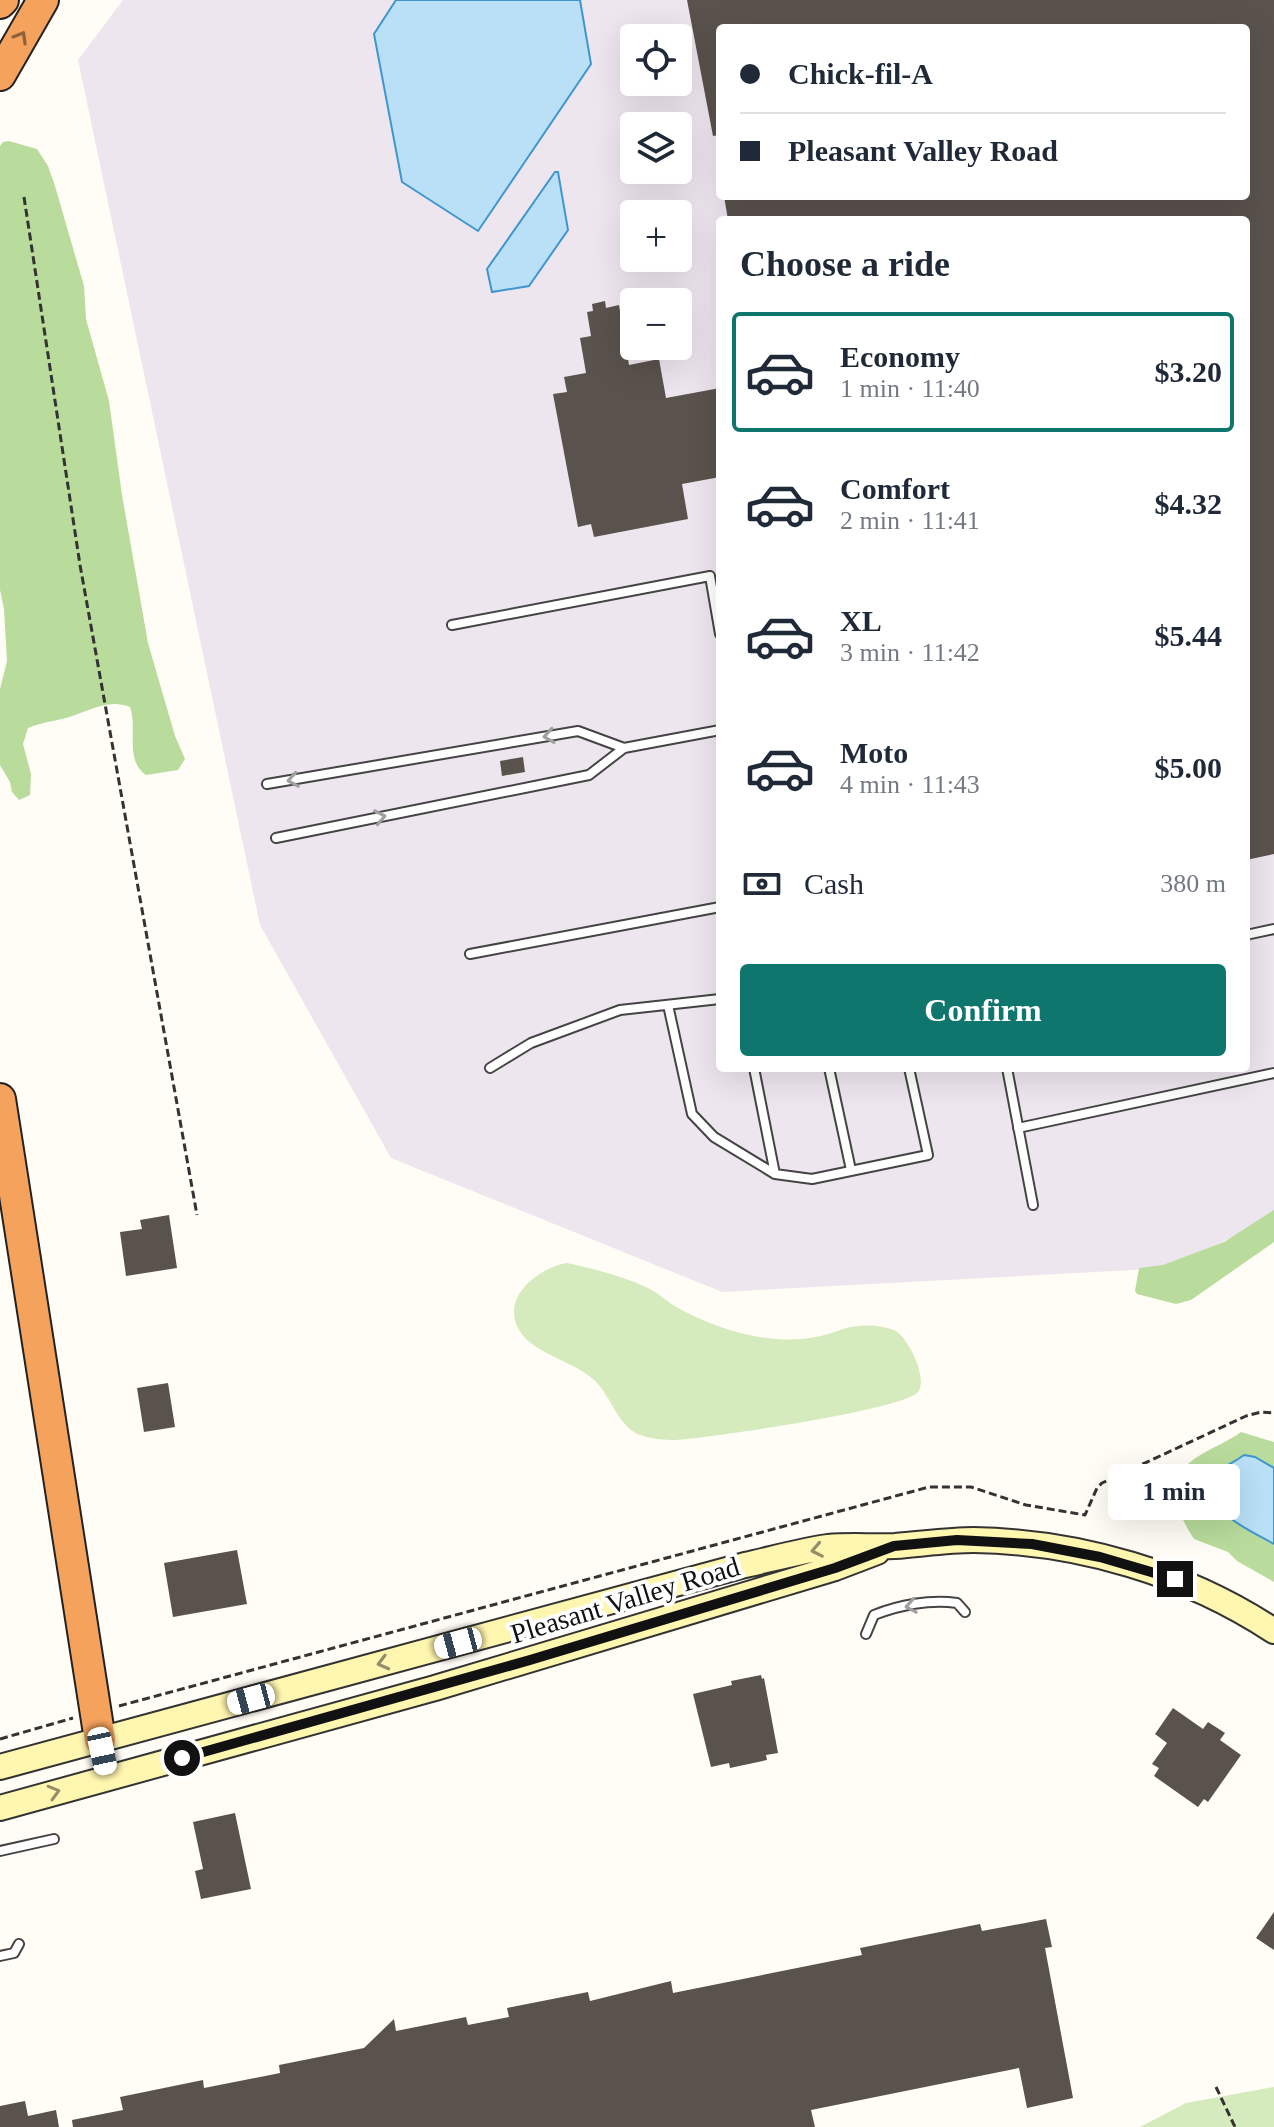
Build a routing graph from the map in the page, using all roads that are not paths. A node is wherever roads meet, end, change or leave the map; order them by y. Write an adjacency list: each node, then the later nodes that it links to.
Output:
1 (43, 0): 2 (highway, one-way to 1)
2 (0, 75)
3 (716, 572): 4 (lane)
4 (710, 576): 5 (lane); 6 (lane)
5 (716, 611)
6 (452, 625)
7 (716, 731): 8 (lane)
8 (624, 748): 9 (lane, one-way to 9); 10 (lane, one-way to 8)
9 (267, 784)
10 (276, 838)
11 (716, 908): 14 (lane)
12 (1274, 929): 13 (lane)
13 (1250, 934)
14 (470, 954)
15 (716, 999): 16 (lane)
16 (668, 1005): 17 (lane); 26 (lane)
17 (490, 1068)
18 (755, 1072): 26 (lane)
19 (830, 1072): 25 (lane)
20 (910, 1072): 25 (lane)
21 (1008, 1072): 24 (lane)
22 (1274, 1073): 24 (lane)
23 (0, 1099): 36 (highway)
24 (1018, 1128): 27 (lane)
25 (851, 1170): 26 (lane)
26 (775, 1174)
27 (1033, 1205)
28 (894, 1546): 30 (main road, Pleasant Valley Road); 32 (main road, Pleasant Valley Road, one-way to 32); 34 (main road, Pleasant Valley Road)
29 (965, 1612): 31 (lane, one-way to 31)
30 (1274, 1631)
31 (866, 1634)
32 (485, 1636): 33 (main road, Pleasant Valley Road); 34 (main road)
33 (458, 1643): 35 (main road); 36 (main road, Pleasant Valley Road, one-way to 36)
34 (494, 1670): 35 (main road, Pleasant Valley Road)
35 (468, 1678): 38 (main road, Pleasant Valley Road)
36 (100, 1740): 37 (main road, Pleasant Valley Road); 38 (main road)
37 (0, 1767)
38 (108, 1777): 39 (main road, Pleasant Valley Road, one-way to 38)
39 (0, 1808)
40 (54, 1839): 41 (lane)
41 (0, 1851)
42 (19, 1944): 43 (lane)
43 (0, 1956)

